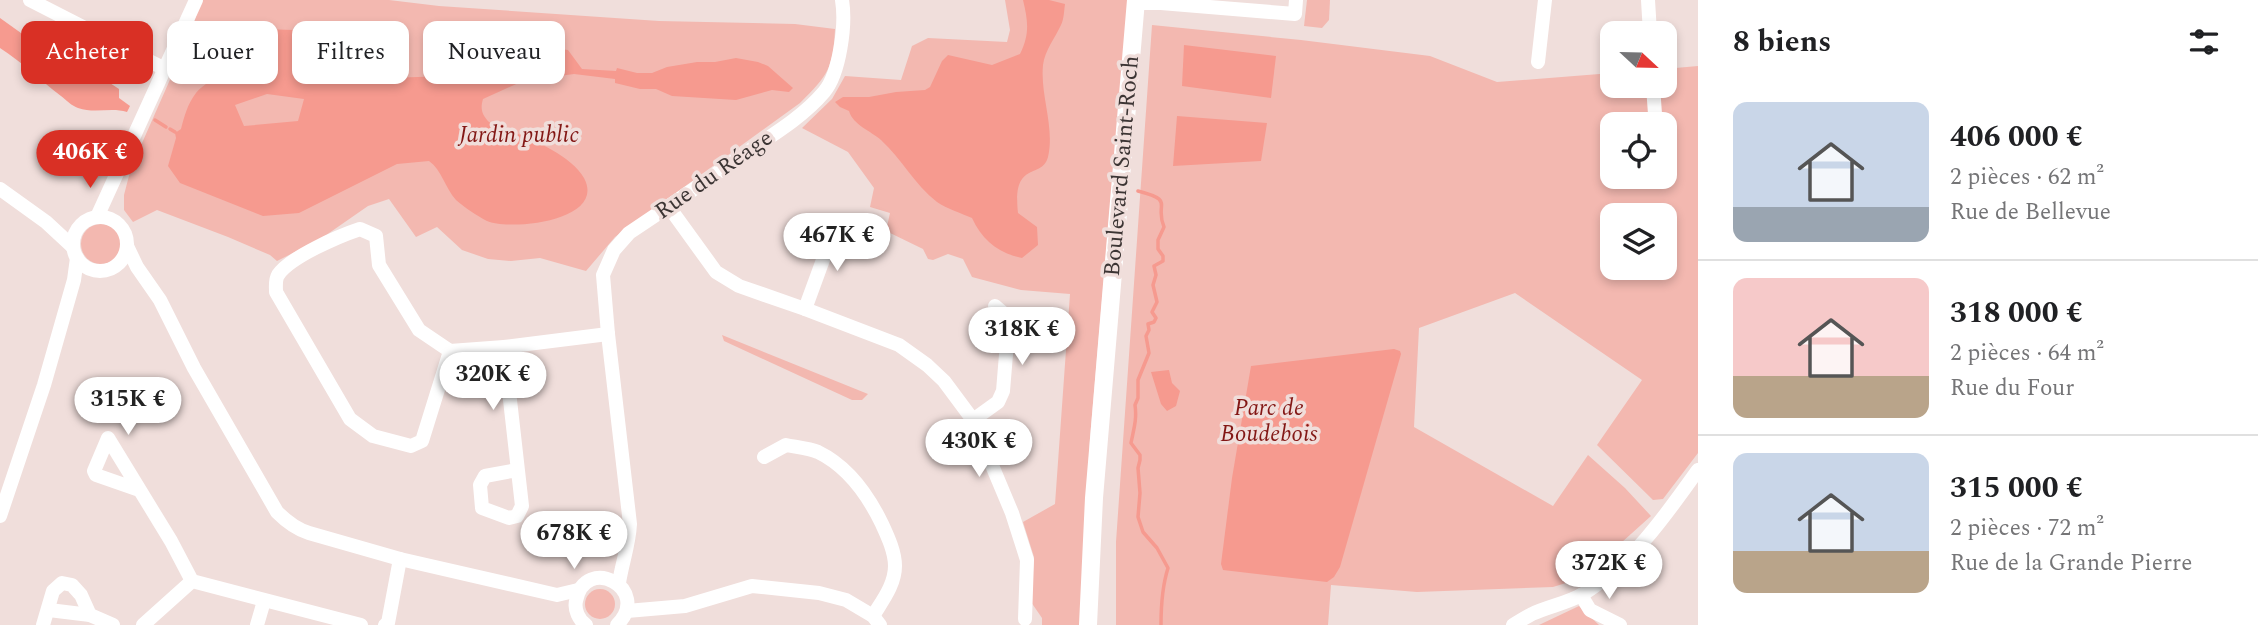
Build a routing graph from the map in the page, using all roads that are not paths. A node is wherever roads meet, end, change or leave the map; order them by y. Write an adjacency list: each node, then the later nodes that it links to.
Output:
1 (30, 0): 12 (street)
2 (196, 0): 12 (street)
3 (842, 0): 10 (street)
4 (853, 0): 10 (street)
5 (1296, 0): 8 (street)
6 (1545, 0): 11 (street)
7 (1648, 0): 9 (street)
8 (1136, 2): 60 (main road, Boulevard Saint-Roch)
9 (1649, 21)
10 (843, 22): 15 (street, Rue du Réage)
11 (1538, 62)
12 (165, 69): 13 (street)
13 (116, 175): 16 (street); 17 (street)
14 (0, 189): 18 (street)
15 (669, 207): 26 (street); 27 (street, Rue du Réage)
16 (92, 219): 17 (street); 18 (street); 21 (street)
17 (114, 220): 20 (street)
18 (46, 222): 21 (street)
19 (858, 228): 26 (street)
20 (128, 246): 22 (street); 23 (street)
21 (75, 253): 22 (street); 24 (street)
22 (105, 270): 23 (street); 24 (street)
23 (148, 283): 36 (street)
24 (68, 303): 35 (street)
25 (995, 306): 30 (street)
26 (805, 309): 30 (street)
27 (608, 334): 28 (street); 37 (street, Rue du Réage)
28 (503, 347): 29 (street); 32 (street)
29 (450, 351): 29 (street)
30 (973, 420): 50 (street)
31 (764, 457): 51 (street)
32 (517, 470)
33 (1698, 470): 43 (street)
34 (139, 490): 39 (street)
35 (0, 516)
36 (400, 559): 42 (street); 57 (street)
37 (622, 562): 38 (street); 40 (street, Rue du Réage)
38 (605, 577): 40 (street); 41 (street)
39 (192, 581): 44 (street); 52 (street)
40 (623, 589): 46 (street); 48 (street, Rue du Réage)
41 (578, 590): 42 (street); 45 (street)
42 (557, 595): 45 (street)
43 (1581, 596): 61 (street); 62 (street)
44 (264, 601): 55 (street); 56 (street)
45 (574, 606): 58 (street)
46 (661, 607): 48 (street); 51 (street)
47 (48, 610): 49 (street); 49 (street); 53 (street)
48 (627, 611): 59 (street)
49 (90, 615): 54 (street)
50 (1025, 619)
51 (877, 620)
52 (140, 624)
53 (43, 625)
54 (113, 625)
55 (257, 625)
56 (361, 625)
57 (385, 625)
58 (586, 625)
59 (618, 625)
60 (1088, 625)
61 (1513, 625)
62 (1620, 625)

